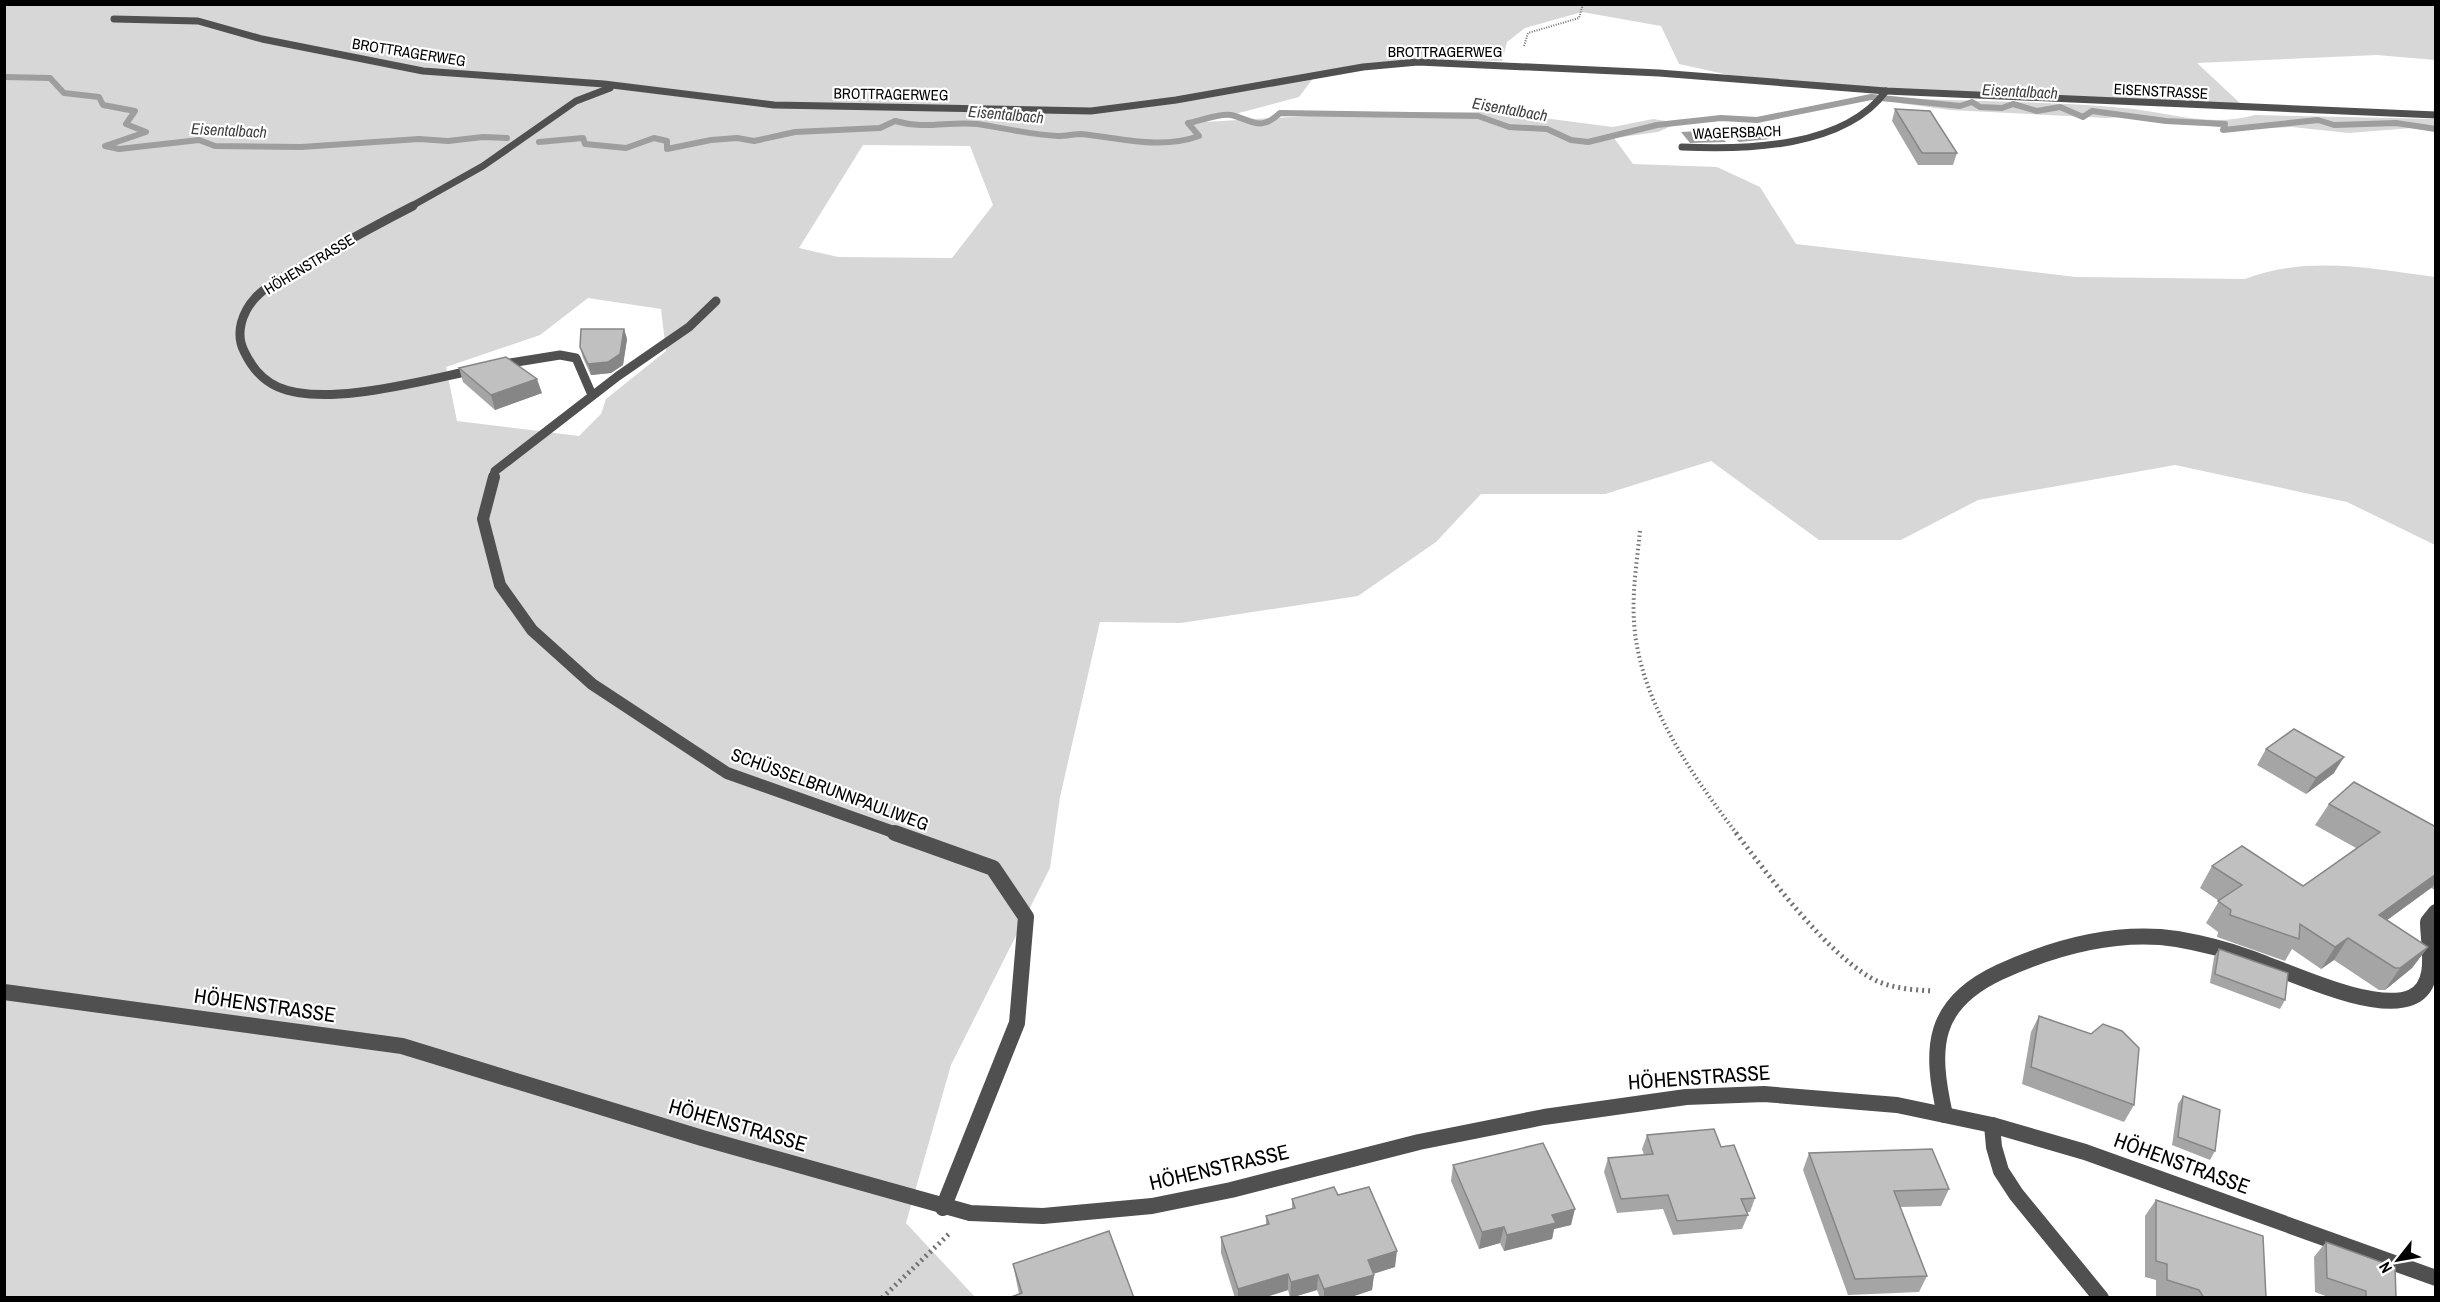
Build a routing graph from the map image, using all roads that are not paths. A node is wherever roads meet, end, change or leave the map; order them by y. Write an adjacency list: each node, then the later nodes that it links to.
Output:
1 (114, 20): 2 (street, BROTTRAGERWEG)
2 (632, 87): 3 (street, BROTTRAGERWEG); 7 (street, HÖHENSTRASSE)
3 (1883, 96): 4 (street, EISENSTRASSE); 5 (street, WAGERSBACH)
4 (2436, 115)
5 (1682, 147)
6 (716, 301): 7 (street, SCHÜSSELBRUNNPAULIWEG)
7 (592, 395): 12 (street, SCHÜSSELBRUNNPAULIWEG)
8 (2436, 912): 10 (street)
9 (4, 992): 12 (street, HÖHENSTRASSE)
10 (1946, 1115): 11 (street, HÖHENSTRASSE); 12 (street, HÖHENSTRASSE)
11 (1992, 1125): 13 (street, HÖHENSTRASSE); 14 (street)
12 (943, 1208)
13 (2436, 1278)
14 (2101, 1298)

